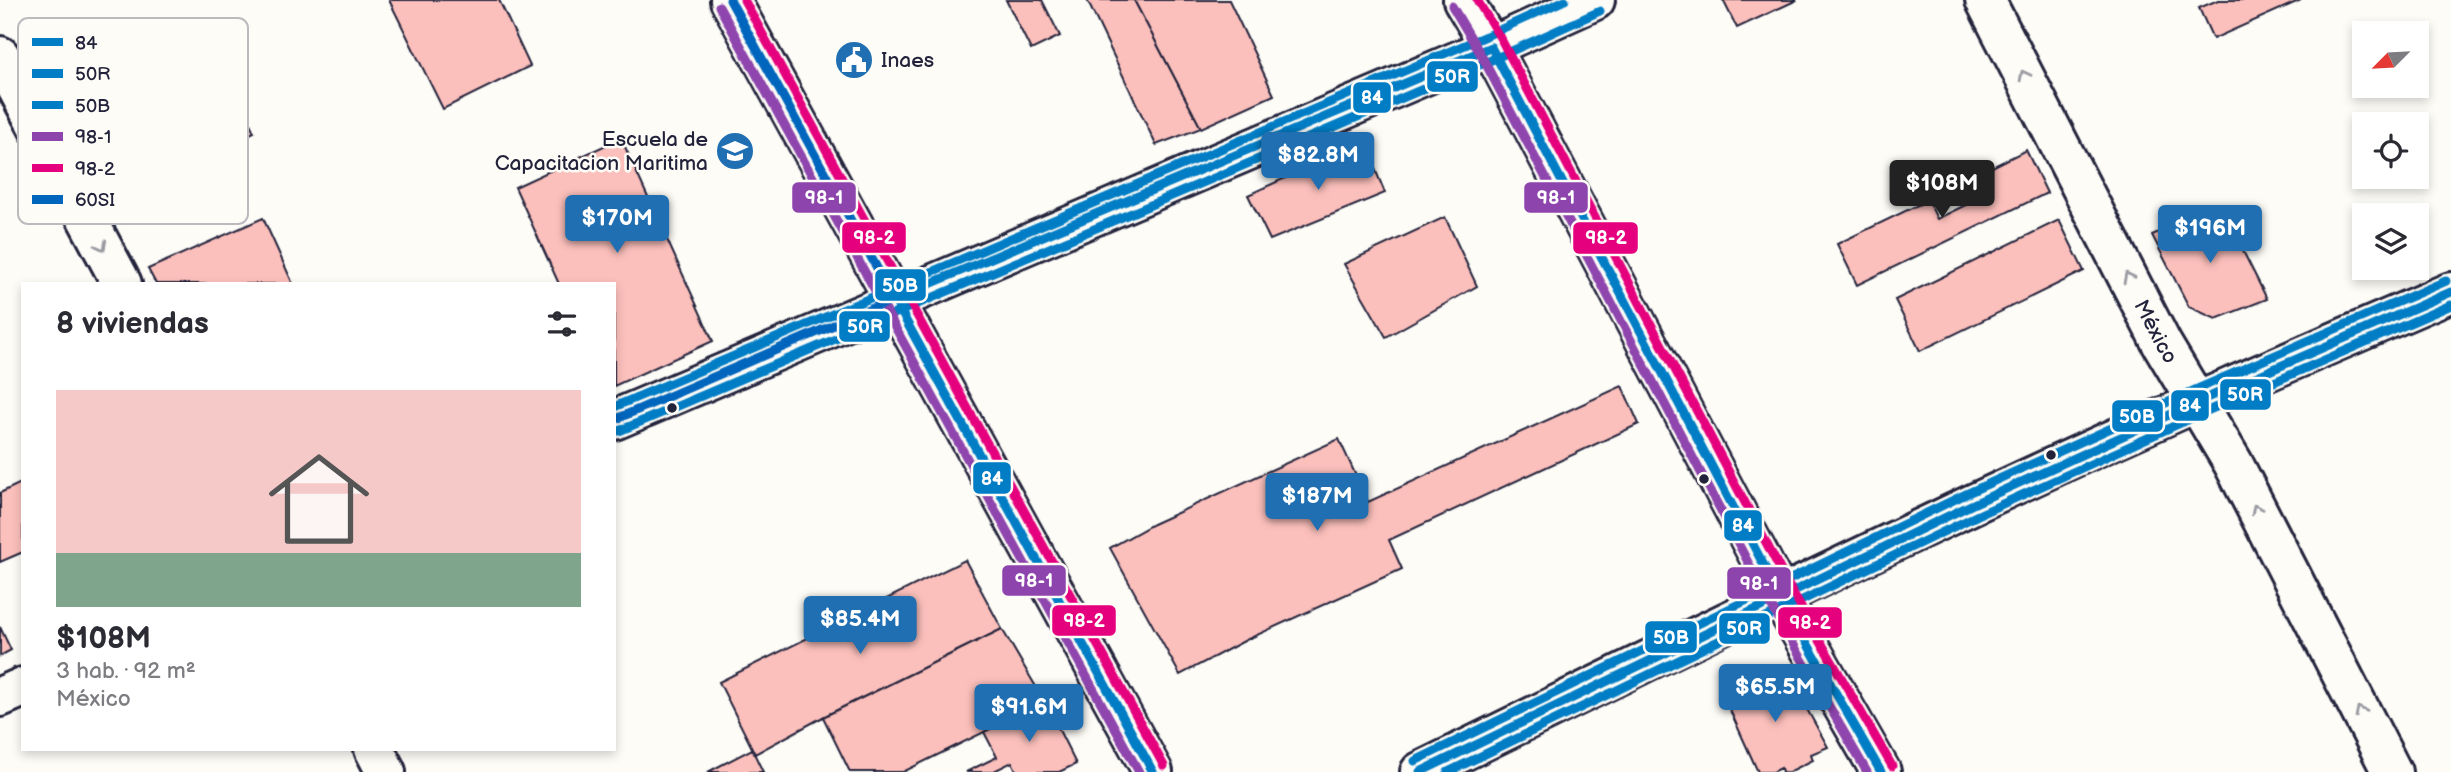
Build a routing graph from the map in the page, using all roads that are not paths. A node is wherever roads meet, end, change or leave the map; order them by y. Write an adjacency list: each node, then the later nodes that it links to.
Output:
1 (730, 0): 11 (street)
2 (1463, 0): 5 (street)
3 (1595, 0): 5 (street)
4 (1985, 0): 12 (street, México, one-way to 4)
5 (1491, 47): 11 (street); 14 (street)
6 (0, 56): 7 (street, one-way to 7)
7 (18, 90)
8 (90, 224): 9 (street, one-way to 9)
9 (121, 282)
10 (2451, 292): 12 (street)
11 (894, 299): 13 (street); 19 (street)
12 (2197, 401): 14 (street); 22 (street, México, one-way to 12)
13 (616, 420)
14 (1780, 596): 20 (street); 21 (street)
15 (21, 688): 16 (street)
16 (0, 697)
17 (375, 751): 18 (street)
18 (386, 772)
19 (1153, 772)
20 (1420, 772)
21 (1881, 772)
22 (2392, 772)

